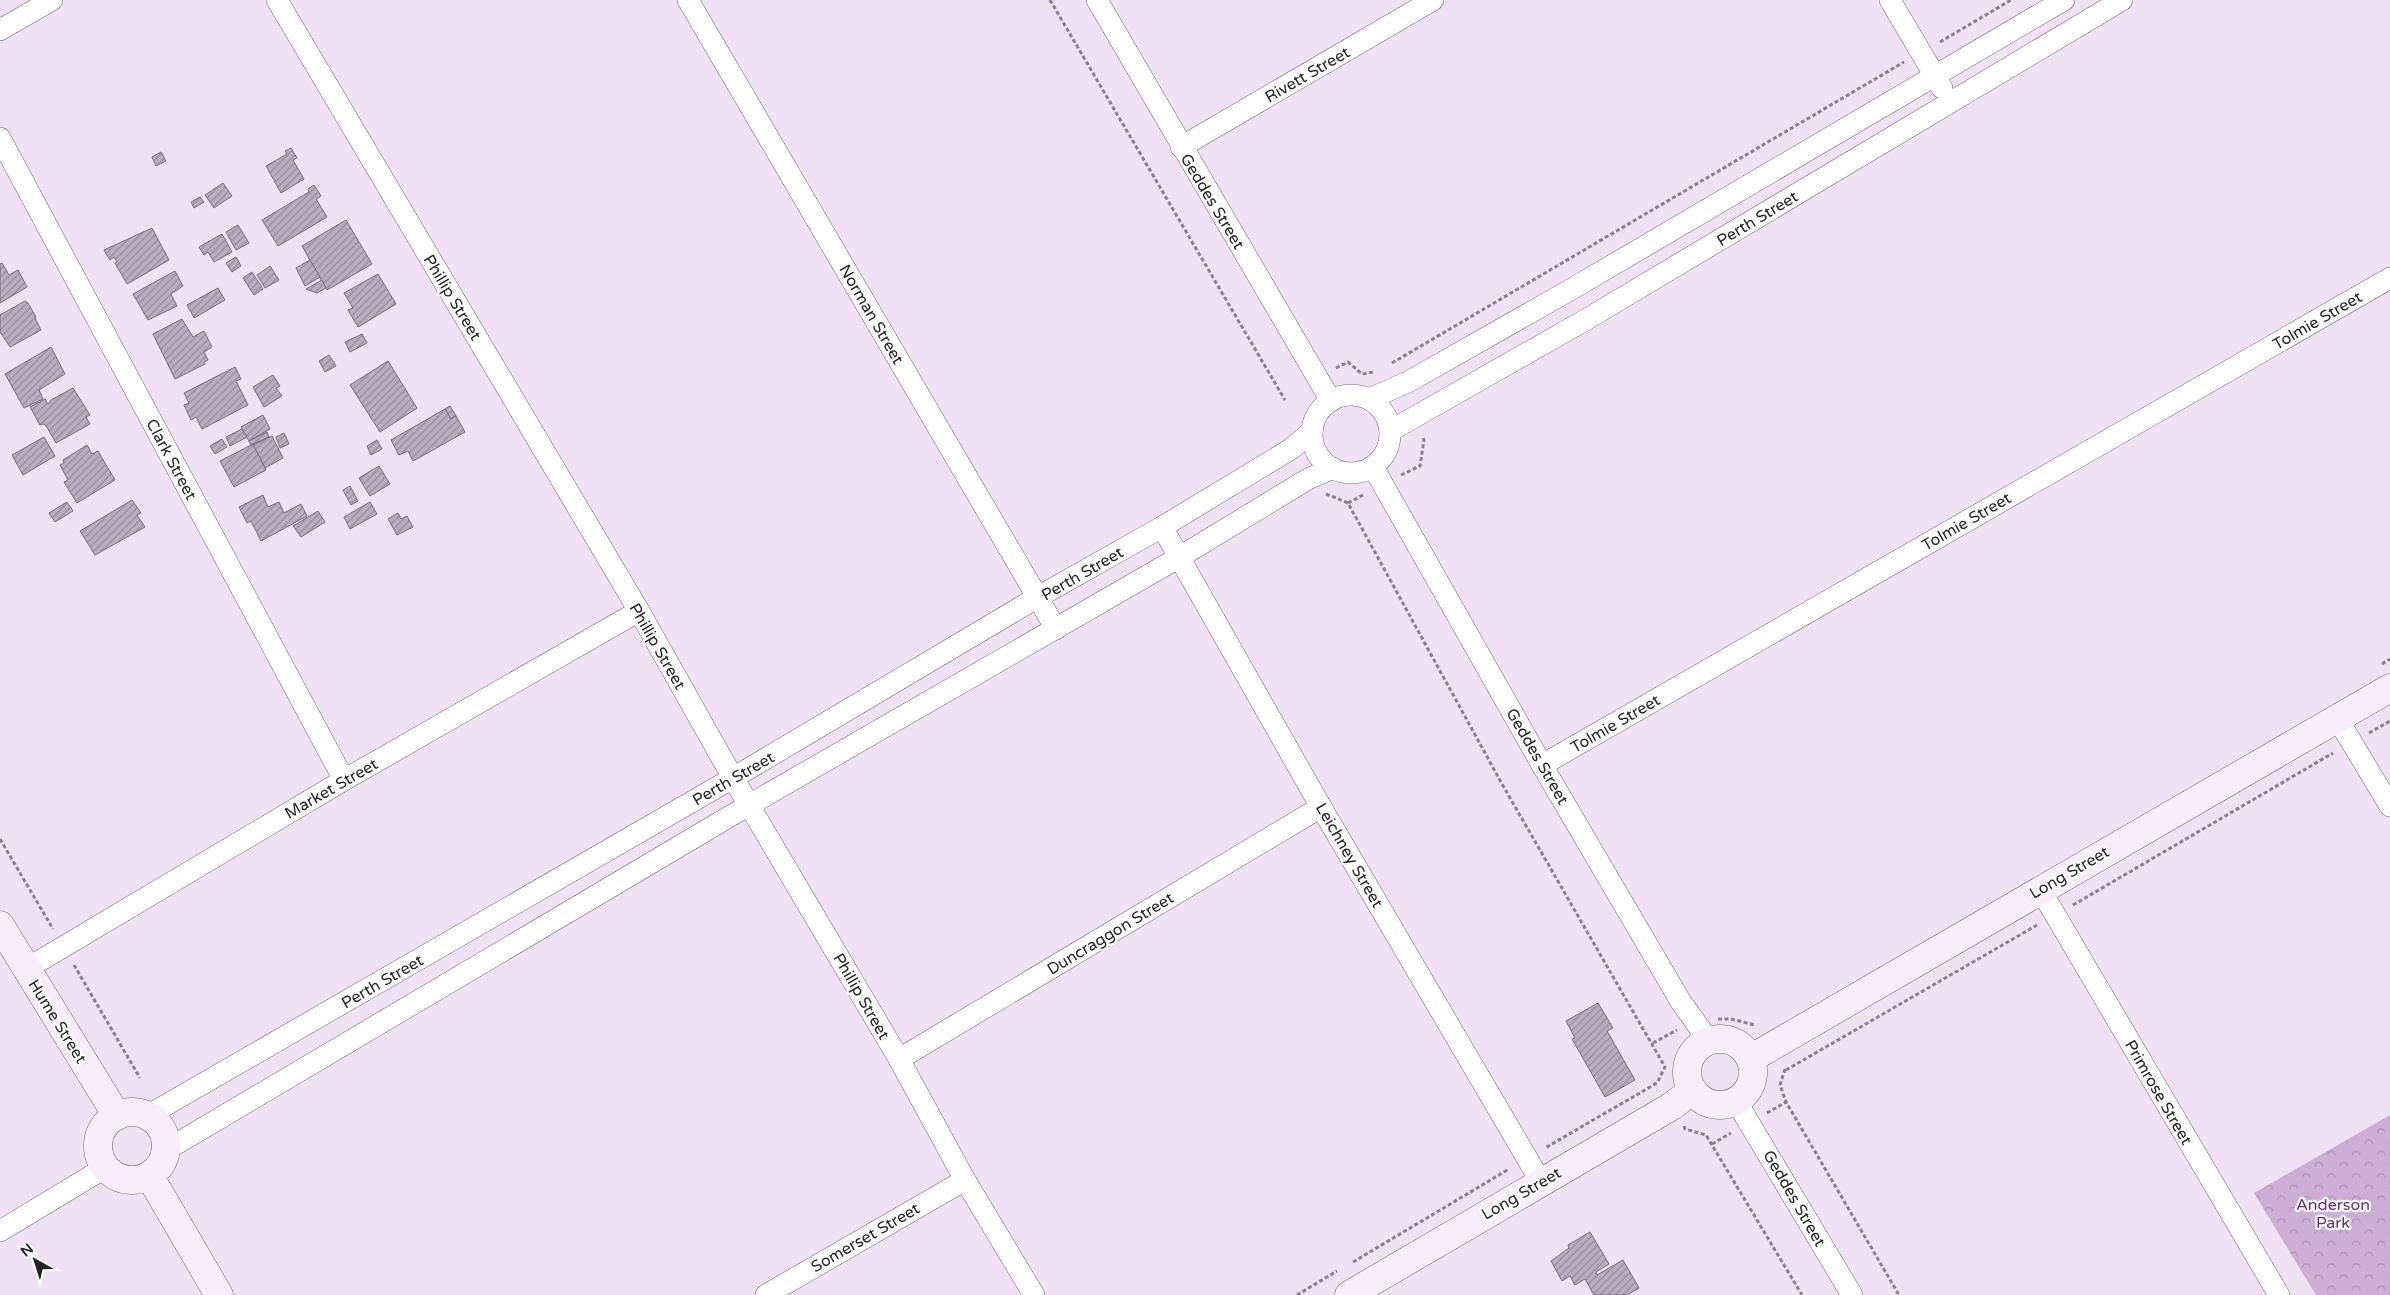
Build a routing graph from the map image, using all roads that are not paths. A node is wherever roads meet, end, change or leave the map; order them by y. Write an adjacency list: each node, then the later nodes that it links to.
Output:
1 (52, 0): 9 (street)
2 (277, 0): 26 (street, Phillip Street)
3 (688, 0): 25 (street, Norman Street)
4 (1097, 0): 13 (street, Geddes Street)
5 (1433, 0): 13 (street, Rivett Street)
6 (1890, 0): 10 (street)
7 (2064, 0): 10 (street, Perth Street)
8 (2122, 0): 11 (street, Perth Street)
9 (0, 30)
10 (1935, 76): 11 (street); 15 (street, Perth Street)
11 (1951, 102): 16 (street, Perth Street)
12 (0, 138): 32 (street, Clark Street)
13 (1181, 147): 18 (street, Geddes Street)
14 (2390, 278): 30 (street, Tolmie Street)
15 (1570, 290): 16 (street); 17 (street, Perth Street)
16 (1587, 319): 20 (street, Perth Street)
17 (1369, 399): 18 (street); 20 (street)
18 (1331, 401): 19 (street)
19 (1312, 431): 22 (street); 23 (street, Perth Street)
20 (1390, 431): 21 (street)
21 (1373, 467): 22 (street); 30 (street, Geddes Street)
22 (1333, 468): 24 (street, Perth Street)
23 (1162, 527): 24 (street, Leichney Street); 25 (street, Perth Street)
24 (1178, 558): 27 (street, Perth Street); 35 (street, Leichney Street)
25 (1038, 597): 27 (street, Norman Street); 31 (street, Perth Street)
26 (638, 611): 31 (street, Phillip Street); 32 (street, Market Street)
27 (1056, 628): 33 (street, Perth Street)
28 (2390, 688): 29 (street, Long Street)
29 (2337, 718): 34 (street); 36 (street, Long Street)
30 (1542, 765): 39 (street, Geddes Street)
31 (734, 778): 33 (street, Phillip Street); 45 (street, Perth Street)
32 (344, 780): 38 (street, Market Street)
33 (749, 805): 41 (street, Phillip Street); 46 (street, Perth Street)
34 (2390, 806)
35 (1321, 807): 41 (street, Duncraggon Street); 50 (street, Leichney Street)
36 (2040, 889): 40 (street, Long Street); 57 (street, Primrose Street)
37 (0, 925): 38 (street, Hume Street)
38 (26, 969): 44 (street, Hume Street)
39 (1709, 1041): 40 (street); 42 (street)
40 (1760, 1053): 43 (street)
41 (899, 1059): 49 (street, Phillip Street)
42 (1682, 1098): 43 (street); 50 (street, Long Street)
43 (1736, 1101): 56 (street, Geddes Street)
44 (117, 1116): 45 (street); 47 (street)
45 (147, 1116): 46 (street)
46 (166, 1150): 48 (street)
47 (106, 1168): 48 (street); 51 (street)
48 (149, 1176): 52 (street)
49 (965, 1180): 53 (street, Somerset Street); 54 (street, Phillip Street)
50 (1541, 1182): 55 (street, Long Street)
51 (0, 1231)
52 (219, 1295)
53 (766, 1295)
54 (1034, 1295)
55 (1349, 1295)
56 (1852, 1295)
57 (2279, 1295)

